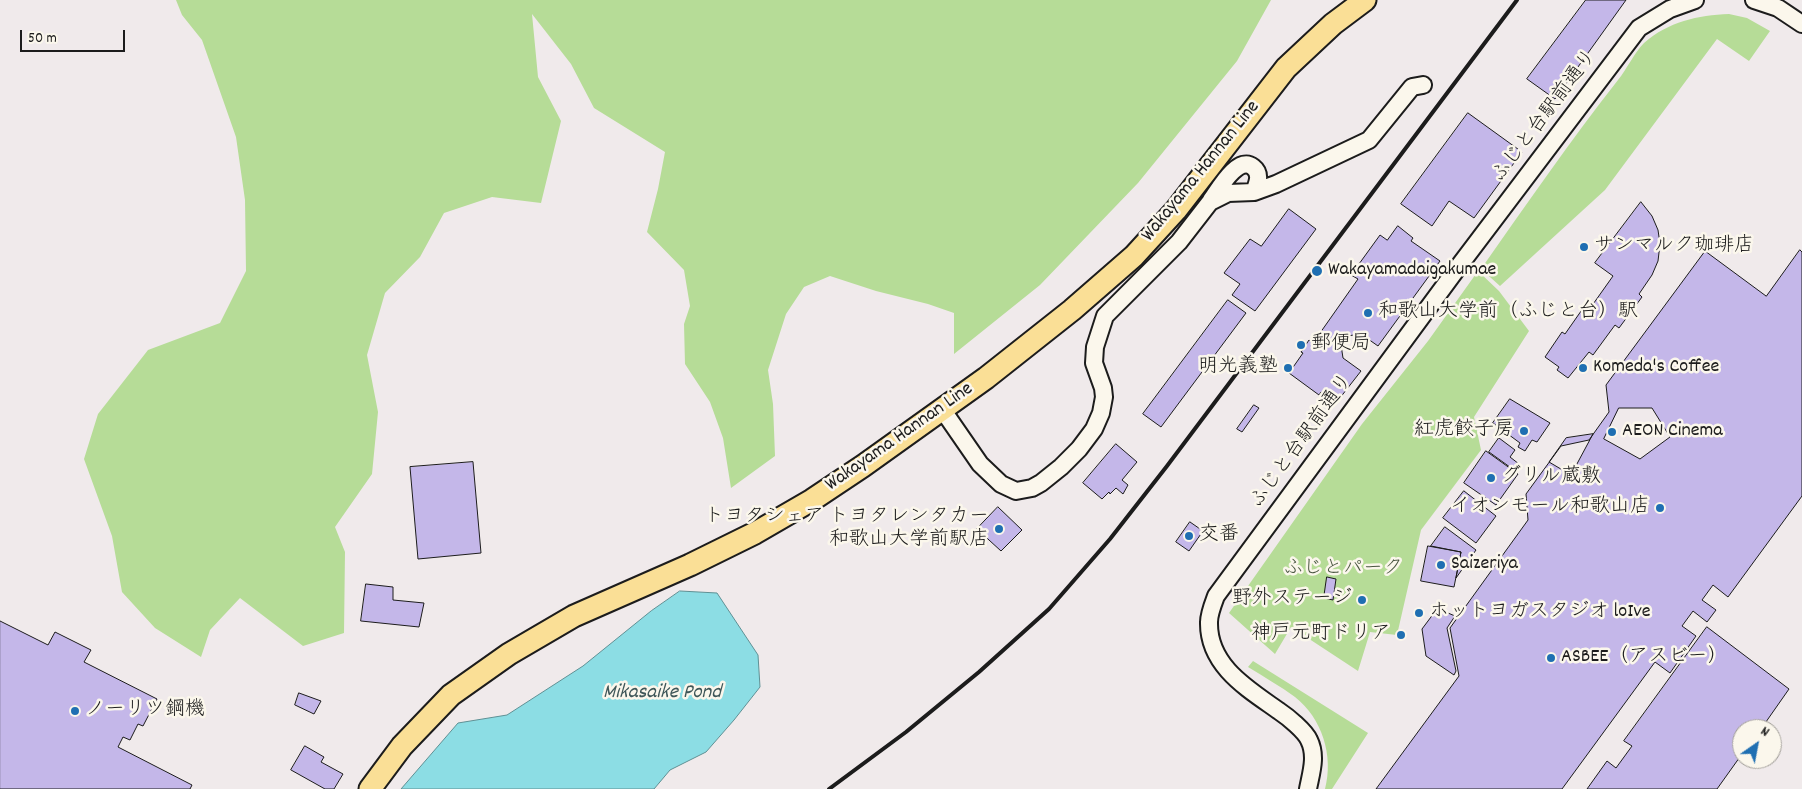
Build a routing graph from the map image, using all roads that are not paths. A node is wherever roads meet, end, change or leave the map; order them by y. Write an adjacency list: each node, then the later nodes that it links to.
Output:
1 (1365, 0): 8 (main road, Wakayama Hannan Line)
2 (1695, 0): 10 (street, ふじと台駅前通り)
3 (1754, 0): 4 (street)
4 (1802, 24)
5 (1423, 85): 6 (street)
6 (1254, 192): 7 (street); 7 (street)
7 (1210, 202): 8 (street)
8 (942, 409): 9 (main road, Wakayama Hannan Line)
9 (370, 789)
10 (1308, 789)

